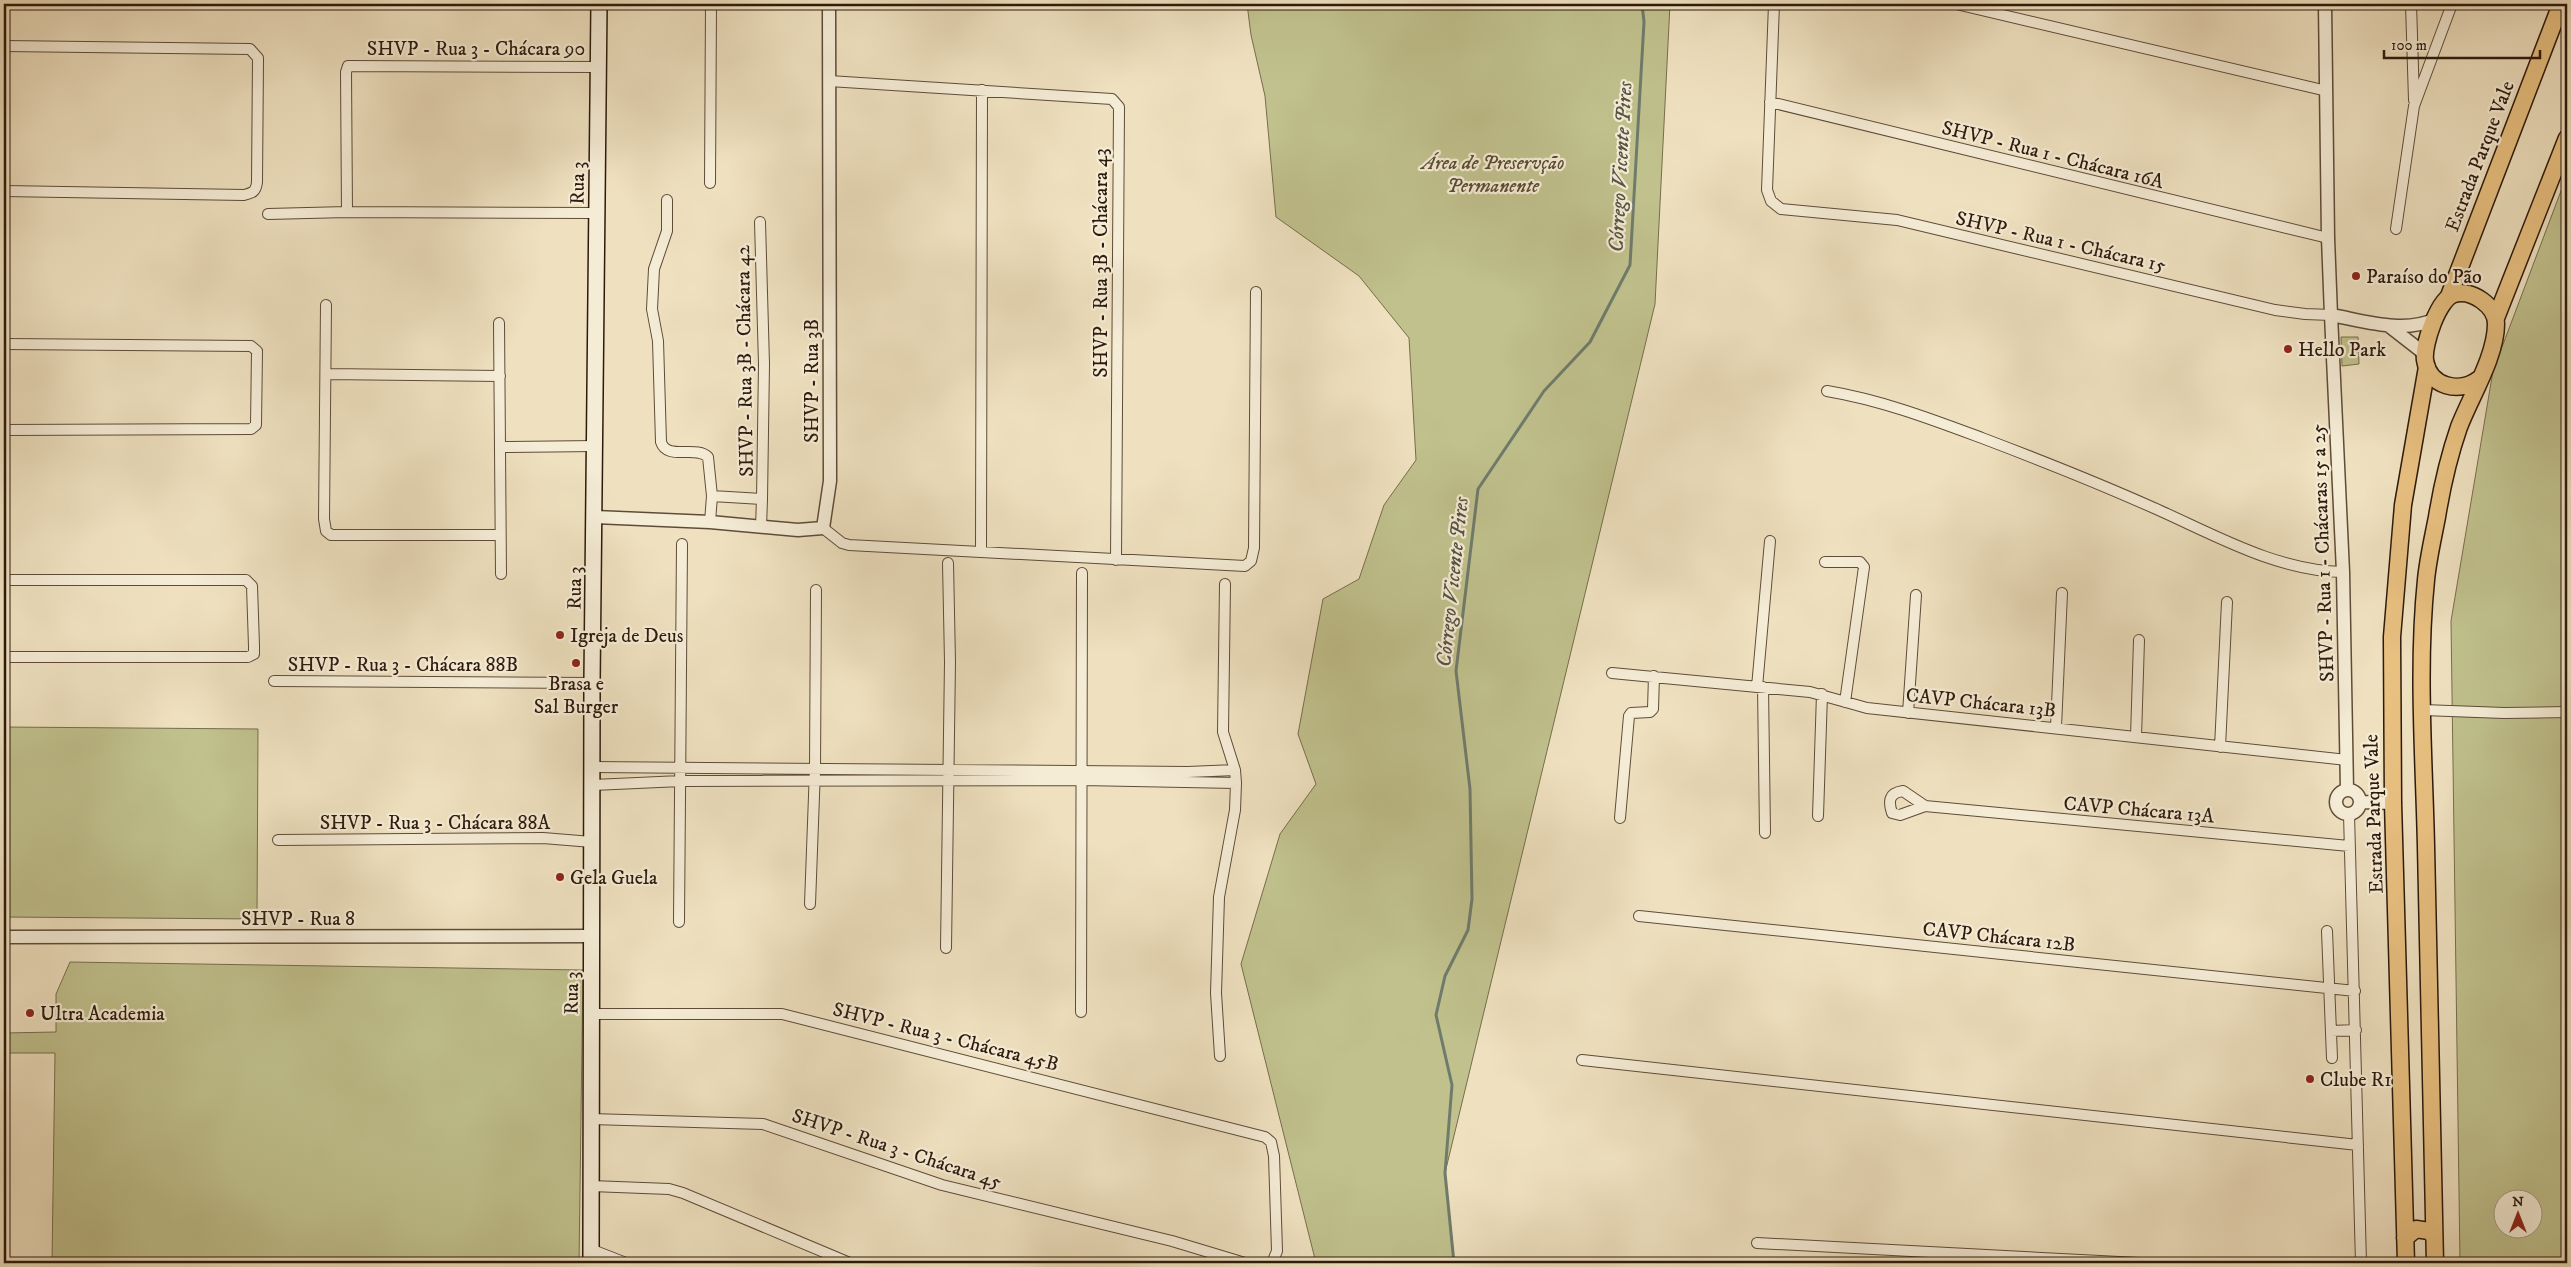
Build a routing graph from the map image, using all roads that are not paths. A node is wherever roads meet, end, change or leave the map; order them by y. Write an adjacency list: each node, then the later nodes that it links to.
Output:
1 (599, 4): 11 (main road, Rua 3)
2 (711, 4): 18 (street)
3 (829, 4): 12 (street, SHVP - Rua 3B)
4 (1774, 4): 15 (street)
5 (1956, 4): 14 (street)
6 (2325, 4): 14 (street, SHVP - Rua 1 - Chácaras 15 a 25)
7 (2411, 4): 16 (street)
8 (2452, 4): 16 (street)
9 (2561, 4): 28 (main road, Estrada Parque Vale)
10 (4, 46): 19 (street)
11 (599, 67): 21 (street, SHVP - Rua 3 - Chácara 90); 22 (main road, Rua 3)
12 (829, 81): 13 (street, SHVP - Rua 3B - Chácara 43); 49 (street, SHVP - Rua 3B)
13 (982, 90): 53 (street); 54 (street, SHVP - Rua 3B - Chácara 43)
14 (2327, 91): 26 (street, SHVP - Rua 1 - Chácaras 15 a 25)
15 (1770, 102): 26 (street, SHVP - Rua 1 - Chácara 16A); 30 (street, SHVP - Rua 1 - Chácara 15)
16 (2414, 106): 25 (street)
17 (2567, 138): 31 (main road)
18 (710, 183)
19 (4, 191)
20 (667, 200): 44 (street, SHVP - Rua 3B - Chácara 42)
21 (347, 212): 22 (street); 23 (street)
22 (596, 213): 42 (main road, Rua 3)
23 (268, 214)
24 (760, 222): 45 (street, SHVP - Rua 3B - Chácara 42)
25 (2396, 229)
26 (2328, 238): 30 (street, SHVP - Rua 1 - Chácaras 15 a 25)
27 (1256, 292): 54 (street)
28 (2449, 296): 31 (main road); 32 (main road)
29 (326, 305): 37 (street)
30 (2332, 315): 34 (street); 57 (street, SHVP - Rua 1 - Chácaras 15 a 25)
31 (2496, 318): 39 (main road)
32 (2436, 319): 34 (street); 36 (main road)
33 (499, 323): 38 (street)
34 (2387, 325): 36 (street)
35 (4, 344): 41 (street)
36 (2426, 361): 39 (main road); 98 (main road, Estrada Parque Vale)
37 (326, 374): 38 (street); 50 (street)
38 (500, 376): 43 (street)
39 (2478, 379): 75 (main road)
40 (1827, 391): 57 (street)
41 (4, 430)
42 (596, 446): 43 (street); 46 (main road, Rua 3)
43 (500, 447): 50 (street)
44 (712, 496): 45 (street, SHVP - Rua 3B - Chácara 42); 47 (street, SHVP - Rua 3B - Chácara 42)
45 (762, 499): 48 (street, SHVP - Rua 3B - Chácara 42)
46 (595, 517): 47 (street); 71 (main road, Rua 3)
47 (710, 522): 48 (street)
48 (761, 527): 49 (street)
49 (823, 528): 53 (street)
50 (500, 535): 59 (street)
51 (1770, 541): 72 (street)
52 (682, 544): 84 (street)
53 (981, 551): 54 (street)
54 (1116, 560)
55 (1825, 562): 74 (street)
56 (948, 563): 86 (street)
57 (2343, 572): 81 (street, SHVP - Rua 1 - Chácaras 15 a 25)
58 (1082, 573): 87 (street)
59 (501, 574)
60 (4, 580): 67 (street)
61 (1225, 584): 88 (street)
62 (816, 590): 85 (street)
63 (2062, 593): 78 (street)
64 (1916, 595): 77 (street)
65 (2227, 602): 80 (street)
66 (2138, 640): 79 (street)
67 (4, 656)
68 (1612, 673): 69 (street, CAVP Chácara 13B)
69 (1654, 676): 72 (street, CAVP Chácara 13B); 102 (street)
70 (274, 681): 71 (street, SHVP - Rua 3 - Chácara 88B)
71 (592, 683): 82 (main road, Rua 3)
72 (1760, 687): 73 (street, CAVP Chácara 13B); 103 (street)
73 (1822, 694): 74 (street, CAVP Chácara 13B); 101 (street)
74 (1845, 702): 77 (street, CAVP Chácara 13B)
75 (2423, 710): 76 (street); 126 (main road)
76 (2567, 712)
77 (1908, 713): 78 (street, CAVP Chácara 13B)
78 (2056, 728): 79 (street, CAVP Chácara 13B)
79 (2136, 737): 80 (street, CAVP Chácara 13B)
80 (2220, 747): 81 (street, CAVP Chácara 13B)
81 (2347, 760): 96 (street, SHVP - Rua 1 - Chácaras 15 a 25)
82 (593, 767): 83 (street); 95 (main road, Rua 3)
83 (645, 768): 84 (street); 91 (street)
84 (682, 768): 85 (street); 90 (street)
85 (815, 769): 86 (street); 92 (street)
86 (948, 770): 87 (street); 93 (street)
87 (1082, 770): 88 (street); 89 (street)
88 (1235, 770): 94 (street)
89 (1082, 780): 93 (street); 94 (street); 116 (street)
90 (681, 781): 91 (street); 92 (street); 109 (street)
91 (645, 782): 95 (street)
92 (814, 782): 93 (street); 107 (street)
93 (948, 782): 113 (street)
94 (1236, 783): 120 (street)
95 (593, 785): 105 (main road, Rua 3)
96 (2347, 790): 97 (street); 100 (street)
97 (2360, 802): 98 (street); 100 (street)
98 (2393, 803): 127 (main road, Estrada Parque Vale)
99 (1925, 806): 106 (street, CAVP Chácara 13A)
100 (2349, 814): 106 (street)
101 (1818, 816)
102 (1620, 818)
103 (1765, 833)
104 (278, 840): 105 (street, SHVP - Rua 3 - Chácara 88A)
105 (592, 842): 112 (main road, Rua 3)
106 (2349, 846): 115 (street)
107 (810, 904)
108 (1639, 916): 114 (street, CAVP Chácara 12B)
109 (679, 922)
110 (2327, 930): 114 (street)
111 (4, 936): 112 (street, SHVP - Rua 8)
112 (592, 936): 117 (main road, Rua 3)
113 (946, 948)
114 (2331, 988): 115 (street, CAVP Chácara 12B); 119 (street)
115 (2355, 991): 118 (street)
116 (1081, 1012)
117 (590, 1014): 123 (main road, Rua 3); 133 (street, SHVP - Rua 3 - Chácara 45B)
118 (2356, 1030): 119 (street); 124 (street)
119 (2332, 1031): 121 (street)
120 (1220, 1056)
121 (2332, 1058)
122 (1582, 1060): 124 (street)
123 (591, 1119): 125 (main road, Rua 3); 132 (street, SHVP - Rua 3 - Chácara 45)
124 (2358, 1145): 135 (street)
125 (591, 1186): 129 (main road, Rua 3); 131 (street)
126 (2434, 1236): 127 (main road); 137 (main road)
127 (2405, 1238): 136 (main road, Estrada Parque Vale)
128 (1757, 1243): 134 (street)
129 (590, 1256): 130 (street)
130 (626, 1263)
131 (850, 1263)
132 (1245, 1263)
133 (1272, 1263)
134 (2139, 1263)
135 (2361, 1263)
136 (2406, 1263)
137 (2435, 1263)

